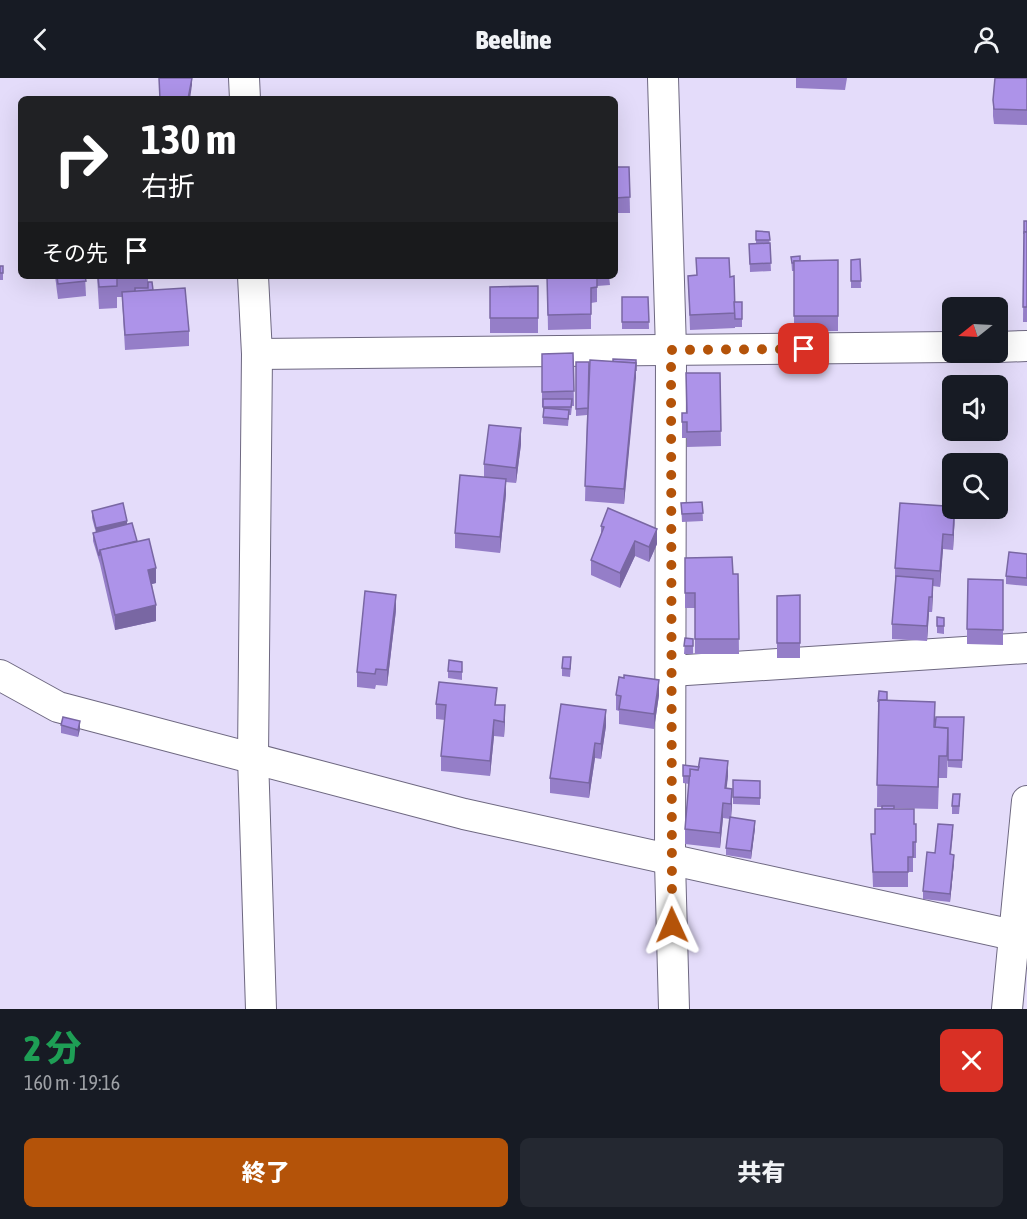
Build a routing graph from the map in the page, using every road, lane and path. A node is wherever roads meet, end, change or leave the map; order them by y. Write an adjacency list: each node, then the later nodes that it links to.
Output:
1 (244, 78): 3 (street)
2 (663, 78): 8 (street)
3 (245, 96)
4 (253, 279): 9 (street)
5 (1027, 346): 7 (street)
6 (942, 347): 8 (street)
7 (1008, 347)
8 (671, 350): 9 (street); 11 (street)
9 (257, 354): 13 (street)
10 (1027, 648): 11 (street)
11 (670, 671): 15 (street)
12 (0, 675): 13 (street)
13 (253, 757): 15 (street); 17 (street)
14 (1027, 801): 16 (street)
15 (670, 862): 16 (street); 18 (street)
16 (1021, 937): 19 (street)
17 (261, 1009)
18 (674, 1009)
19 (1007, 1009)

